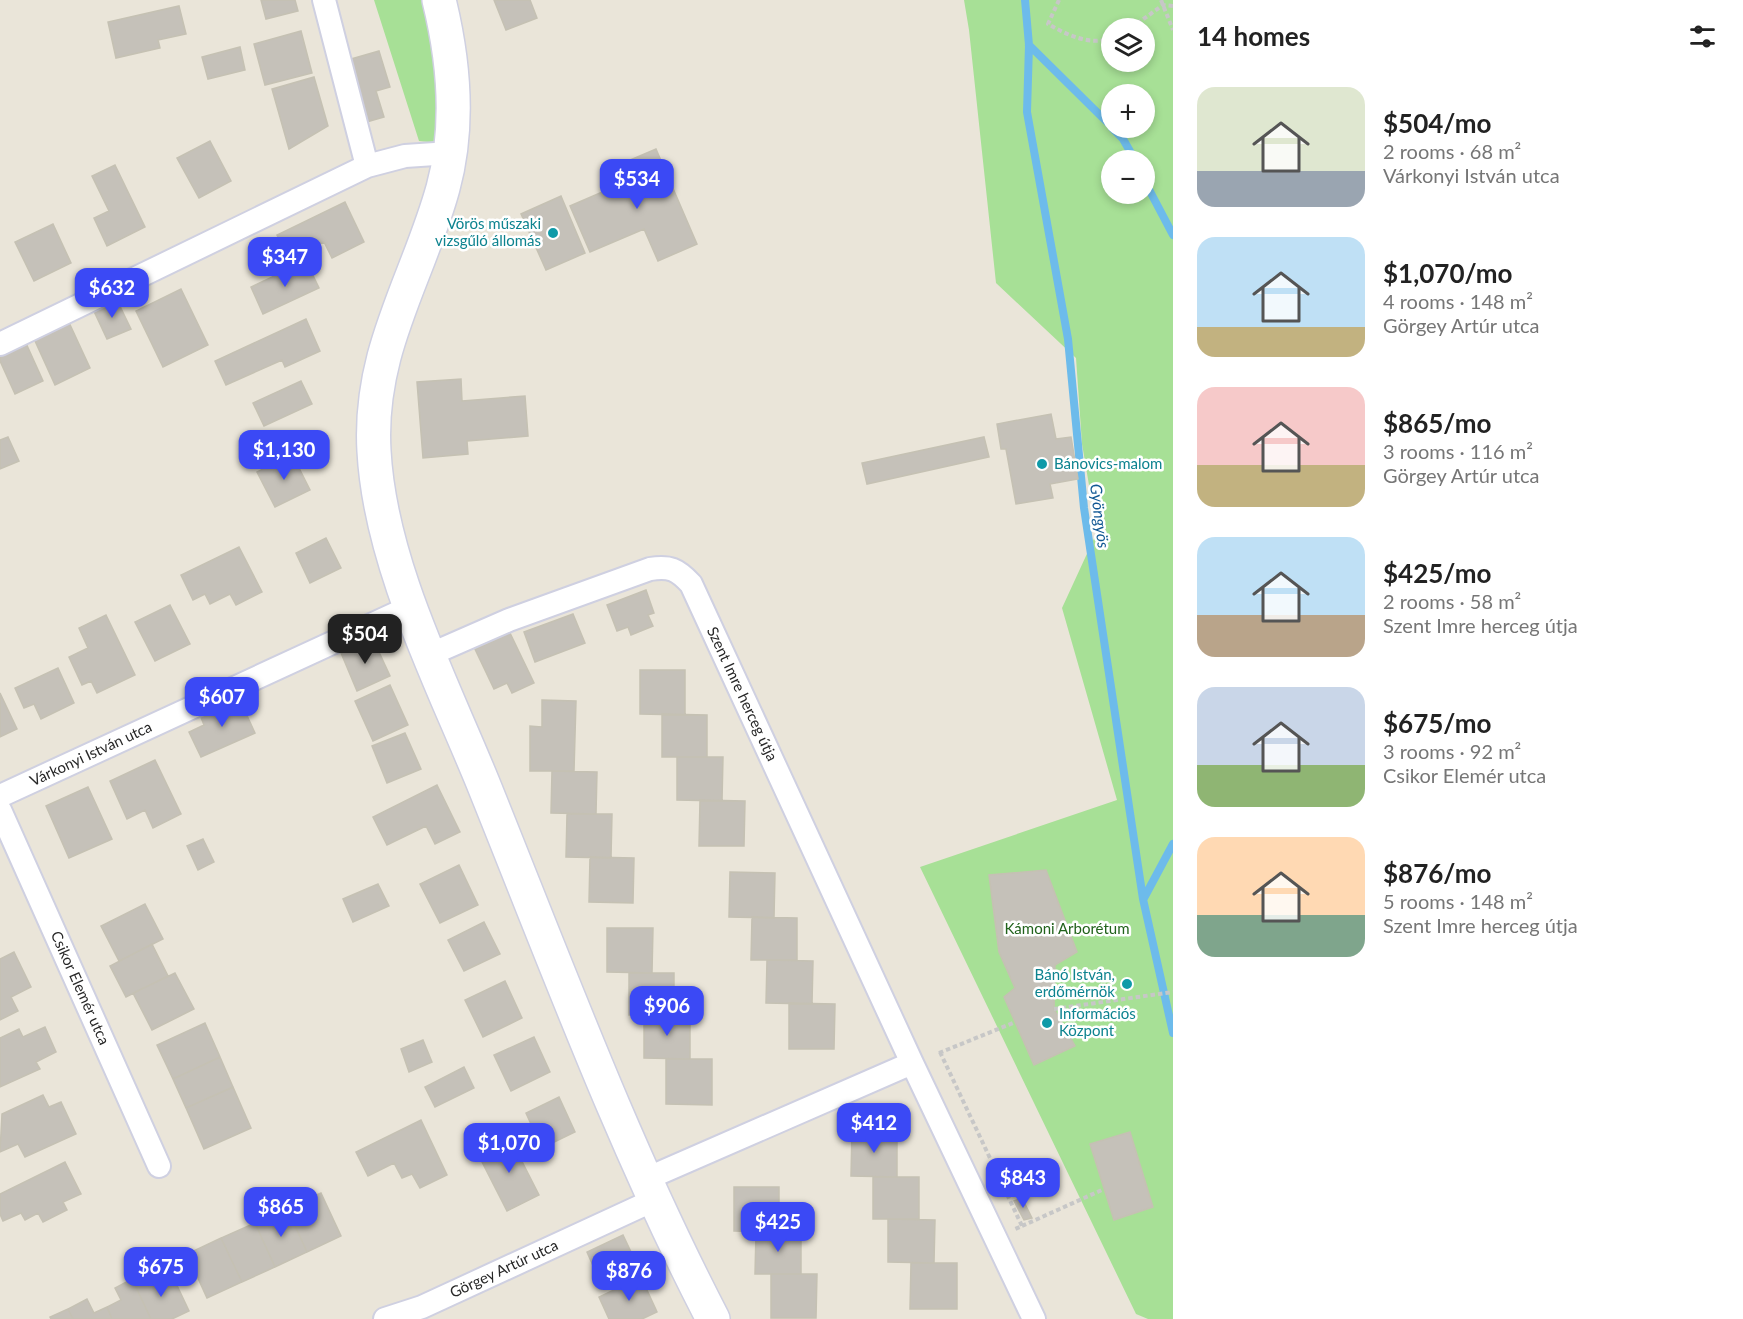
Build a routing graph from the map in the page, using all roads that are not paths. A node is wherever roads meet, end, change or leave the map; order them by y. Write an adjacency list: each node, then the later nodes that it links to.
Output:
1 (324, 0): 4 (street)
2 (439, 0): 3 (main road)
3 (450, 153): 4 (street); 6 (main road)
4 (367, 166): 5 (street)
5 (0, 344)
6 (410, 607): 7 (main road); 8 (street, Várkonyi István utca)
7 (429, 655): 10 (street, Szent Imre herceg útja); 12 (main road)
8 (0, 796)
9 (0, 810): 11 (street, Csikor Elemér utca)
10 (912, 1064): 12 (street); 15 (street, Szent Imre herceg útja)
11 (159, 1166)
12 (650, 1189): 13 (street, Görgey Artúr utca); 14 (main road)
13 (385, 1319)
14 (713, 1319)
15 (1034, 1319)

